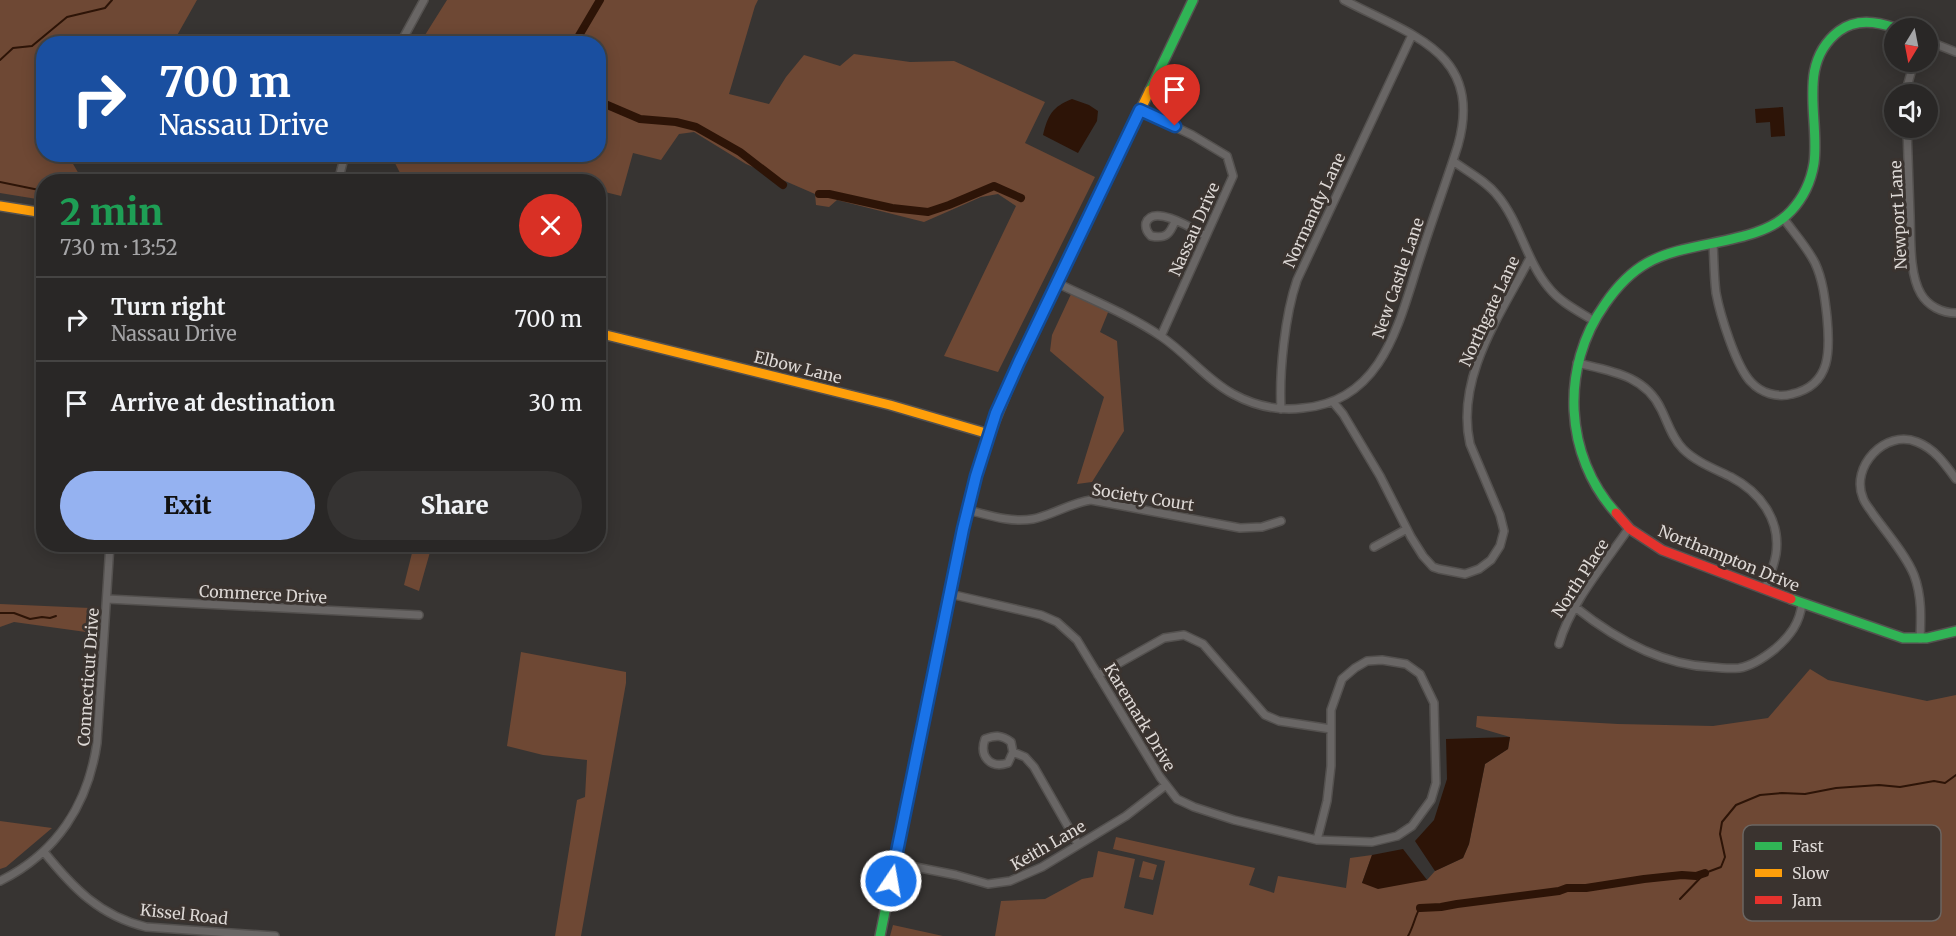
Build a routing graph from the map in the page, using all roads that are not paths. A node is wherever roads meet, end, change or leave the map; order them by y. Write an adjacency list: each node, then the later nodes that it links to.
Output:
1 (424, 0): 6 (street)
2 (1193, 0): 9 (street)
3 (1344, 0): 5 (street, New Castle Lane)
4 (1884, 24): 14 (street, Northampton Drive)
5 (1412, 34): 11 (street, New Castle Lane); 26 (street, Normandy Lane)
6 (404, 36)
7 (1938, 45): 8 (street)
8 (1956, 52)
9 (1140, 110): 16 (street, Nassau Drive); 19 (street)
10 (1907, 138): 20 (street, Newport Lane)
11 (1453, 161): 18 (street, Northgate Lane); 25 (street, New Castle Lane)
12 (0, 206): 13 (street)
13 (36, 212)
14 (1784, 219): 17 (street, Northampton Drive); 17 (street)
15 (1175, 221): 16 (street)
16 (1206, 236): 23 (street, Nassau Drive)
17 (1713, 243): 21 (street, Northampton Drive)
18 (1530, 258): 21 (street); 32 (street, Northgate Lane)
19 (1057, 283): 23 (street, New Castle Lane); 27 (street)
20 (1956, 313)
21 (1594, 321): 24 (street, Northampton Drive)
22 (606, 335): 27 (street, Elbow Lane)
23 (1161, 336): 26 (street, New Castle Lane)
24 (1577, 363): 31 (street, Northampton Drive); 35 (street)
25 (1334, 402): 26 (street, New Castle Lane); 32 (street, Northgate Lane)
26 (1281, 409)
27 (989, 434): 29 (street)
28 (1956, 479): 42 (street)
29 (968, 510): 30 (street, Society Court); 36 (street)
30 (1281, 521)
31 (1629, 528): 35 (street, Northampton Drive); 39 (street, North Place)
32 (1407, 529): 33 (street)
33 (1374, 547)
34 (110, 552): 37 (street, Connecticut Drive)
35 (1765, 589): 38 (street, Northampton Drive)
36 (950, 594): 44 (street, Karemark Drive); 51 (street)
37 (107, 599): 40 (street, Commerce Drive); 50 (street, Connecticut Drive)
38 (1802, 603): 39 (street); 42 (street, Northampton Drive)
39 (1575, 606): 43 (street, North Place)
40 (419, 615)
41 (1956, 631): 42 (street, Northampton Drive)
42 (1920, 639)
43 (1559, 644)
44 (1098, 675): 45 (street); 47 (street, Karemark Drive)
45 (1331, 729): 48 (street, Karemark Drive); 48 (street, Karemark Drive)
46 (1013, 752): 46 (street); 49 (street)
47 (1166, 785): 48 (street, Karemark Drive); 49 (street, Keith Lane)
48 (1317, 840)
49 (1078, 844): 51 (street, Keith Lane)
50 (44, 852): 52 (street, Connecticut Drive); 53 (street, Kissel Road)
51 (895, 863): 54 (street)
52 (0, 881)
53 (275, 936)
54 (880, 936)

